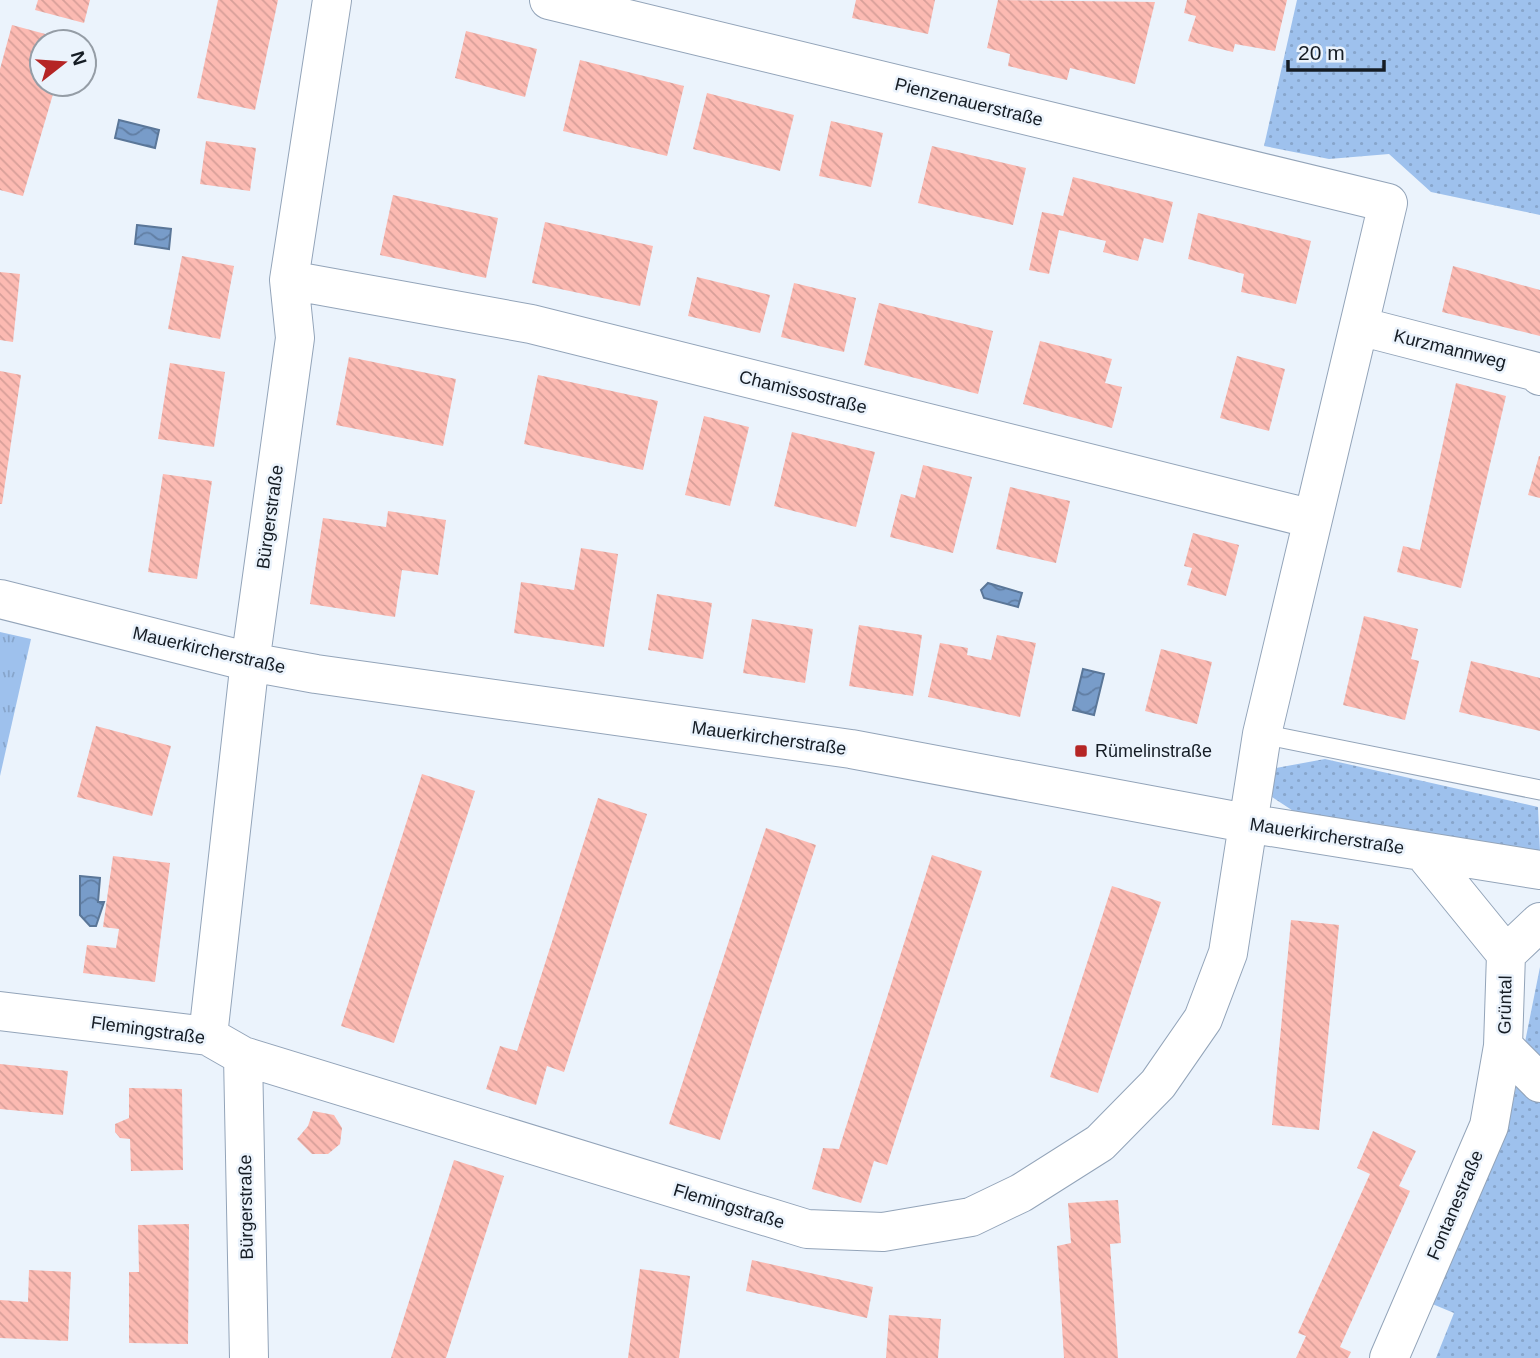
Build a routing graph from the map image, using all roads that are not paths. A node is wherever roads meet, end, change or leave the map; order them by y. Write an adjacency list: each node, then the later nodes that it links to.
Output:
1 (332, 0): 3 (street, Bürgerstraße)
2 (550, 0): 4 (street, Pienzenauerstraße)
3 (289, 280): 6 (street, Chamissostraße); 8 (street, Bürgerstraße)
4 (1359, 326): 5 (street, Kurzmannweg); 6 (street)
5 (1540, 376)
6 (1313, 519): 9 (street)
7 (0, 599): 8 (street, Mauerkircherstraße)
8 (250, 662): 11 (street, Mauerkircherstraße); 17 (street, Bürgerstraße)
9 (1262, 734): 10 (lane); 11 (street)
10 (1540, 790)
11 (1246, 823): 12 (street, Mauerkircherstraße); 19 (street, Flemingstraße)
12 (1423, 852): 13 (street, Mauerkircherstraße); 15 (street, Grüntal)
13 (1540, 870)
14 (1540, 922): 15 (street, Grüntal)
15 (1506, 954): 18 (street, Grüntal)
16 (0, 1011): 17 (street, Flemingstraße)
17 (208, 1036): 19 (street, Flemingstraße)
18 (1503, 1046): 20 (street, Grüntal); 22 (street, Fontanestraße)
19 (243, 1056): 21 (street, Bürgerstraße)
20 (1540, 1083)
21 (249, 1358)
22 (1389, 1358)

